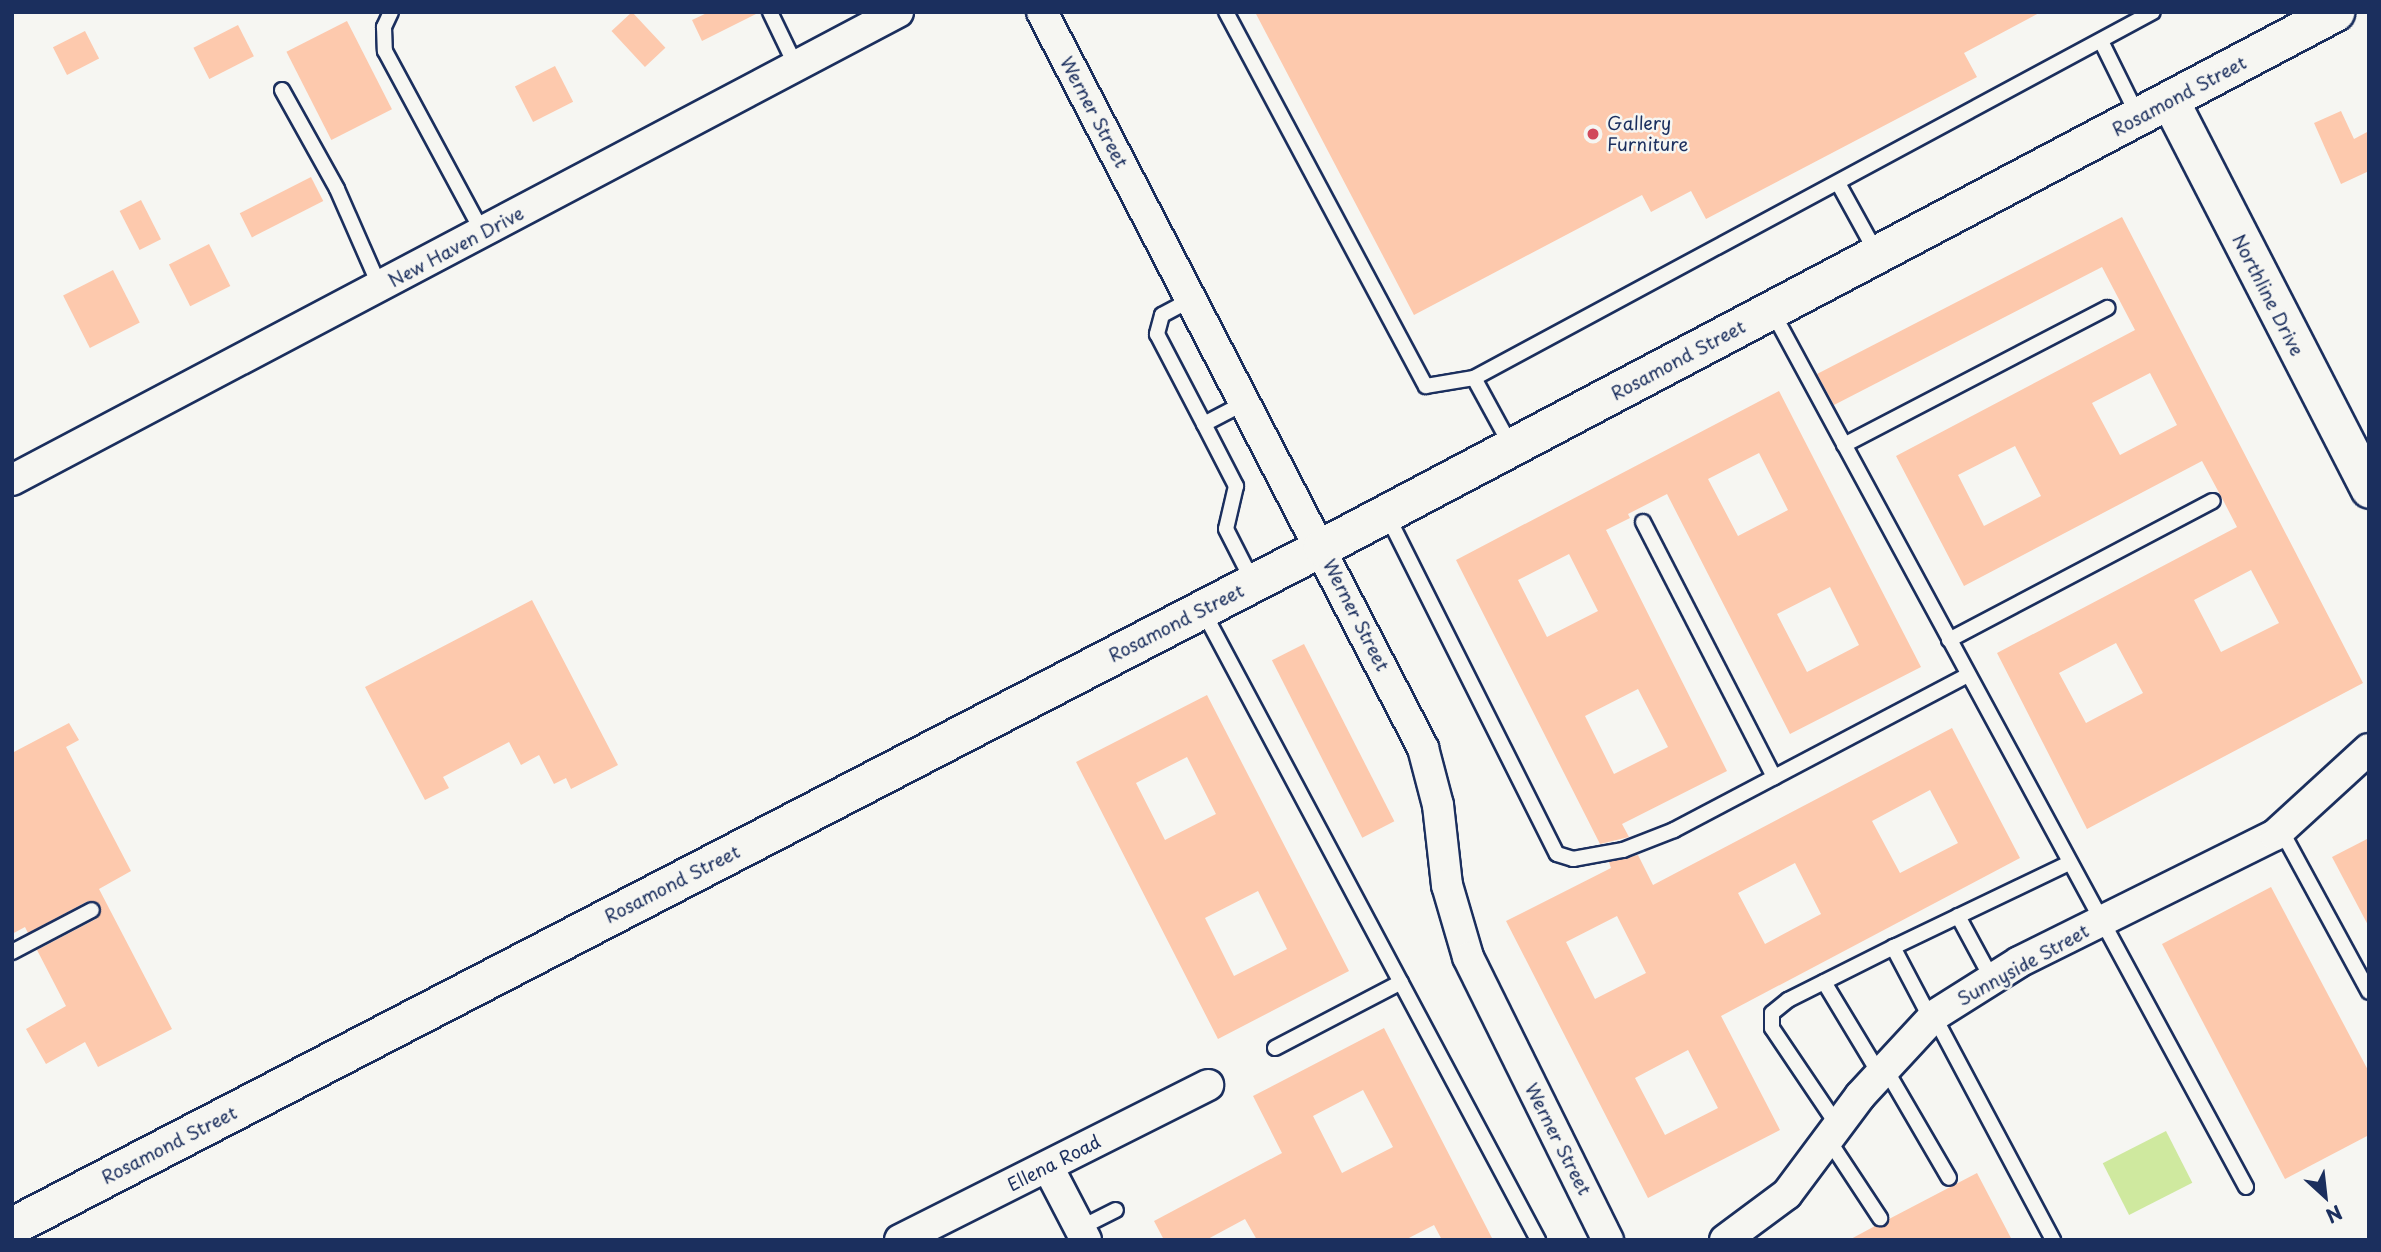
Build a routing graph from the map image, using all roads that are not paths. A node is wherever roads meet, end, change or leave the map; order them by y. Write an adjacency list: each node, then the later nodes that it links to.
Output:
1 (391, 12): 14 (lane)
2 (770, 12): 9 (lane)
3 (898, 12): 9 (street, New Haven Drive)
4 (1042, 12): 17 (street, Werner Street)
5 (1226, 12): 20 (lane)
6 (2153, 12): 8 (lane)
7 (2335, 12): 11 (street, Rosamond Street)
8 (2101, 41): 12 (lane); 13 (lane)
9 (796, 66): 14 (street, New Haven Drive)
10 (282, 90): 16 (lane)
11 (2170, 101): 12 (street, Rosamond Street); 26 (street, Northline Drive)
12 (2139, 118): 15 (street, Rosamond Street)
13 (1838, 183): 15 (lane); 20 (lane)
14 (483, 233): 16 (street, New Haven Drive)
15 (1877, 255): 19 (street, Rosamond Street)
16 (380, 287): 25 (street, New Haven Drive)
17 (1192, 299): 21 (street, Werner Street); 22 (lane)
18 (2107, 308): 23 (lane)
19 (1772, 311): 23 (lane); 24 (street, Rosamond Street)
20 (1474, 378): 24 (lane)
21 (1246, 402): 22 (lane); 30 (street, Werner Street)
22 (1204, 424): 31 (lane)
23 (1844, 444): 33 (lane)
24 (1511, 448): 28 (street, Rosamond Street)
25 (12, 480)
26 (2369, 489)
27 (2213, 501): 33 (lane)
28 (1386, 514): 30 (street, Rosamond Street); 36 (lane)
29 (1643, 522): 36 (lane)
30 (1322, 547): 31 (street, Rosamond Street); 62 (street, Werner Street)
31 (1254, 583): 32 (street, Rosamond Street)
32 (1202, 609): 45 (lane); 58 (street, Rosamond Street)
33 (1950, 640): 34 (lane)
34 (1968, 675): 36 (lane); 38 (lane)
35 (2369, 749): 37 (street, Sunnyside Street)
36 (1774, 777)
37 (2281, 830): 41 (street, Sunnyside Street); 47 (lane)
38 (2069, 863): 40 (lane); 41 (lane)
39 (92, 910): 43 (lane)
40 (1958, 916): 42 (lane); 44 (lane)
41 (2101, 922): 44 (street, Sunnyside Street); 55 (lane)
42 (1893, 947): 46 (lane); 48 (lane)
43 (12, 952)
44 (1992, 979): 48 (street, Sunnyside Street)
45 (1401, 982): 49 (lane); 61 (lane)
46 (1824, 982): 50 (lane); 52 (lane)
47 (2369, 992)
48 (1932, 1017): 50 (street, Sunnyside Street); 64 (lane)
49 (1275, 1048)
50 (1882, 1071): 52 (street, Sunnyside Street); 54 (lane)
51 (1208, 1085): 53 (street, Ellena Road)
52 (1833, 1132): 57 (lane); 63 (street, Sunnyside Street)
53 (1048, 1167): 59 (street); 60 (street, Ellena Road)
54 (1949, 1178)
55 (2246, 1187)
56 (1116, 1210): 59 (lane)
57 (1880, 1218)
58 (12, 1226)
59 (1083, 1234)
60 (900, 1240)
61 (1538, 1240)
62 (1608, 1240)
63 (1726, 1240)
64 (2053, 1240)

